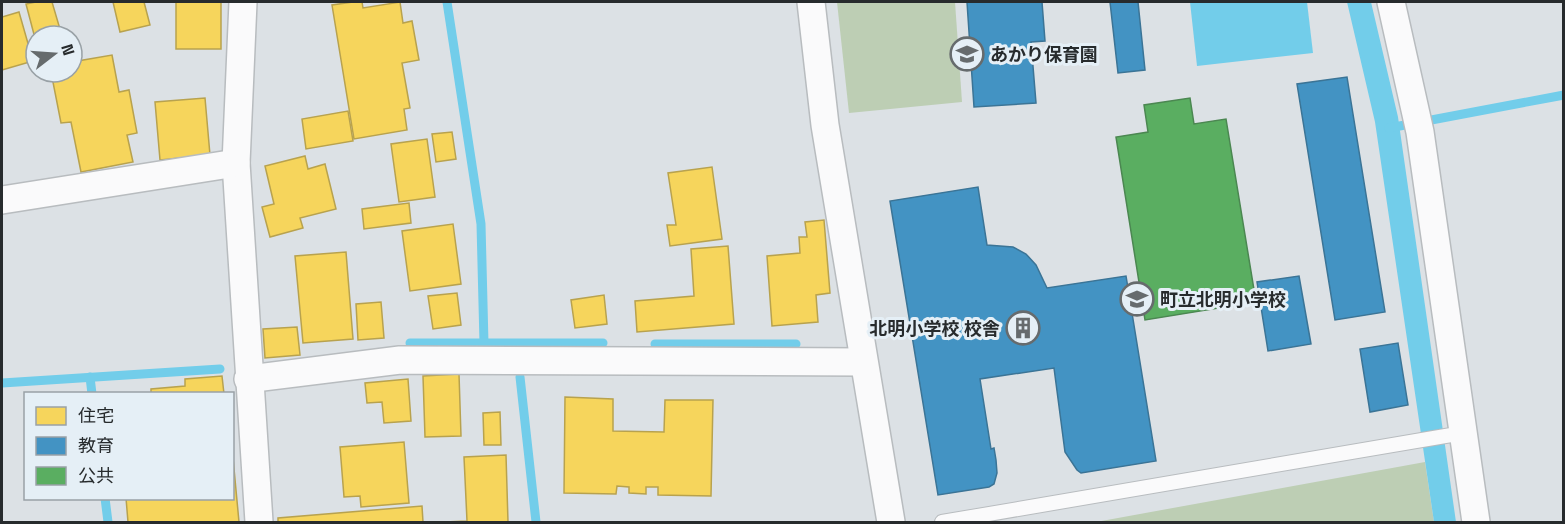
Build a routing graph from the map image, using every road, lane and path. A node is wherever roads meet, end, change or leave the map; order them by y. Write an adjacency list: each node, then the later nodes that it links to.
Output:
1 (243, 2): 4 (street)
2 (811, 2): 6 (street)
3 (1390, 2): 8 (street)
4 (236, 163): 5 (street); 7 (street)
5 (2, 200)
6 (863, 362): 7 (street); 10 (street)
7 (248, 379): 9 (street)
8 (1458, 434): 11 (lane); 12 (street)
9 (259, 522)
10 (891, 522)
11 (942, 522)
12 (1476, 522)

